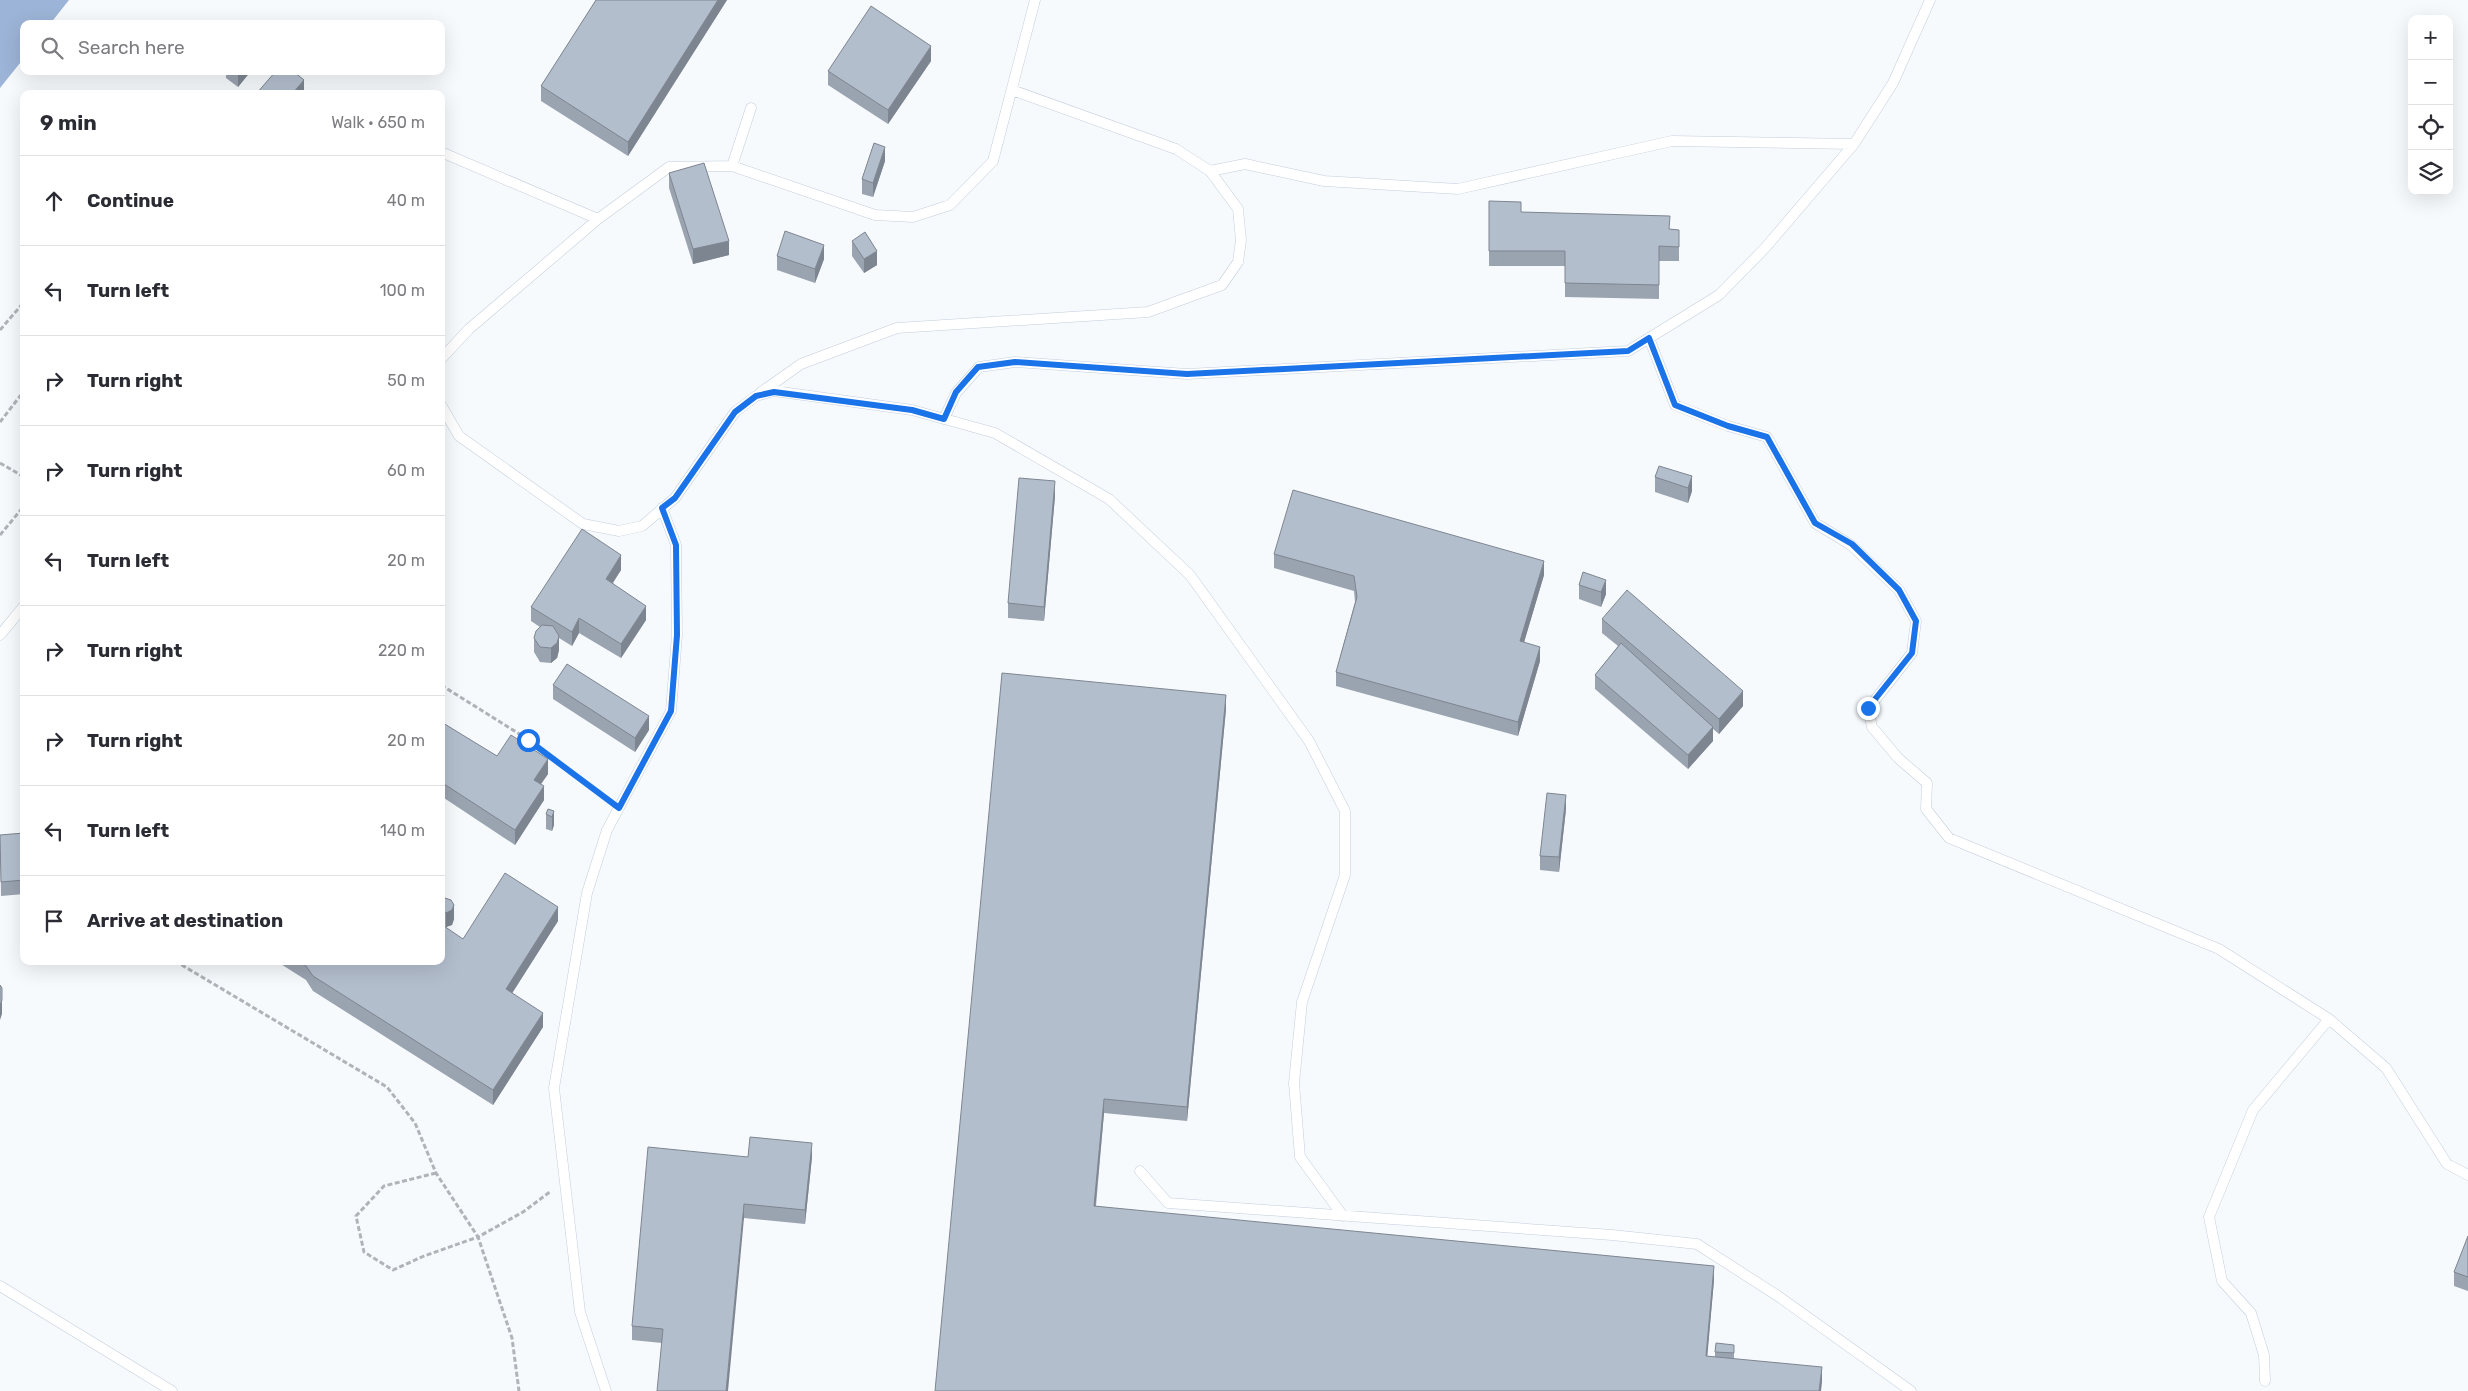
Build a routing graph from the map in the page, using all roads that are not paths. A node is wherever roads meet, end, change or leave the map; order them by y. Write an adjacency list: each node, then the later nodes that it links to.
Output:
1 (1035, 0): 3 (lane)
2 (1930, 0): 5 (lane)
3 (1012, 90): 7 (lane); 8 (lane)
4 (751, 108): 7 (lane)
5 (1854, 144): 8 (lane); 10 (lane)
6 (445, 154): 9 (lane)
7 (732, 166): 9 (lane)
8 (1210, 171): 12 (lane)
9 (598, 219): 11 (lane)
10 (1649, 338): 14 (lane); 18 (lane)
11 (445, 355)
12 (756, 396): 14 (lane); 15 (lane)
13 (445, 412): 15 (lane)
14 (944, 419): 21 (lane)
15 (662, 508): 25 (lane)
16 (20, 611): 17 (lane)
17 (0, 636)
18 (2329, 1019): 20 (lane); 23 (lane)
19 (1140, 1171): 21 (lane)
20 (2468, 1175)
21 (1343, 1216): 26 (lane)
22 (0, 1286): 24 (lane)
23 (2265, 1381)
24 (172, 1391)
25 (606, 1391)
26 (1911, 1391)

